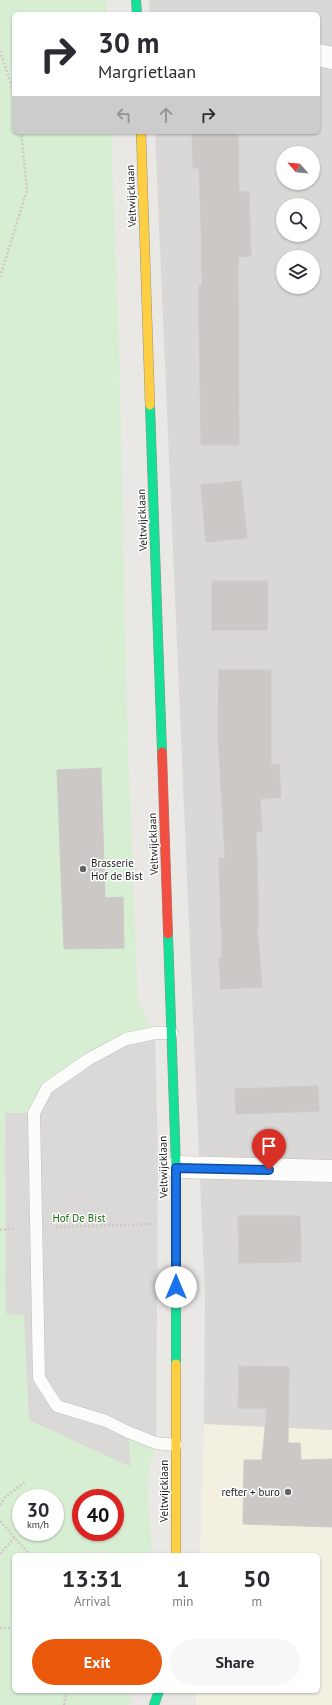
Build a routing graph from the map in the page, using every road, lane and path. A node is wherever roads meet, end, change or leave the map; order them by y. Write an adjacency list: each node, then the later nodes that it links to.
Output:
1 (136, 0): 2 (street)
2 (137, 12)
3 (0, 51): 6 (path)
4 (320, 55): 5 (street)
5 (332, 58)
6 (12, 87)
7 (21, 134): 9 (path)
8 (141, 134): 10 (street, Veltwijcklaan)
9 (0, 277)
10 (172, 1033): 11 (street, Veltwijcklaan); 14 (lane)
11 (176, 1168): 12 (street); 13 (street, Veltwijcklaan)
12 (332, 1171)
13 (176, 1224): 14 (path); 15 (street, Veltwijcklaan)
14 (36, 1227): 15 (lane)
15 (176, 1445): 23 (street, Veltwijcklaan)
16 (25, 1482): 17 (path)
17 (0, 1505)
18 (0, 1521): 19 (path)
19 (12, 1535)
20 (12, 1539): 24 (path)
21 (18, 1541): 22 (path)
22 (28, 1553)
23 (176, 1553)
24 (0, 1554)
25 (0, 1628): 26 (path)
26 (12, 1628)
27 (67, 1693): 29 (path)
28 (158, 1693): 30 (street)
29 (64, 1705)
30 (154, 1705)

